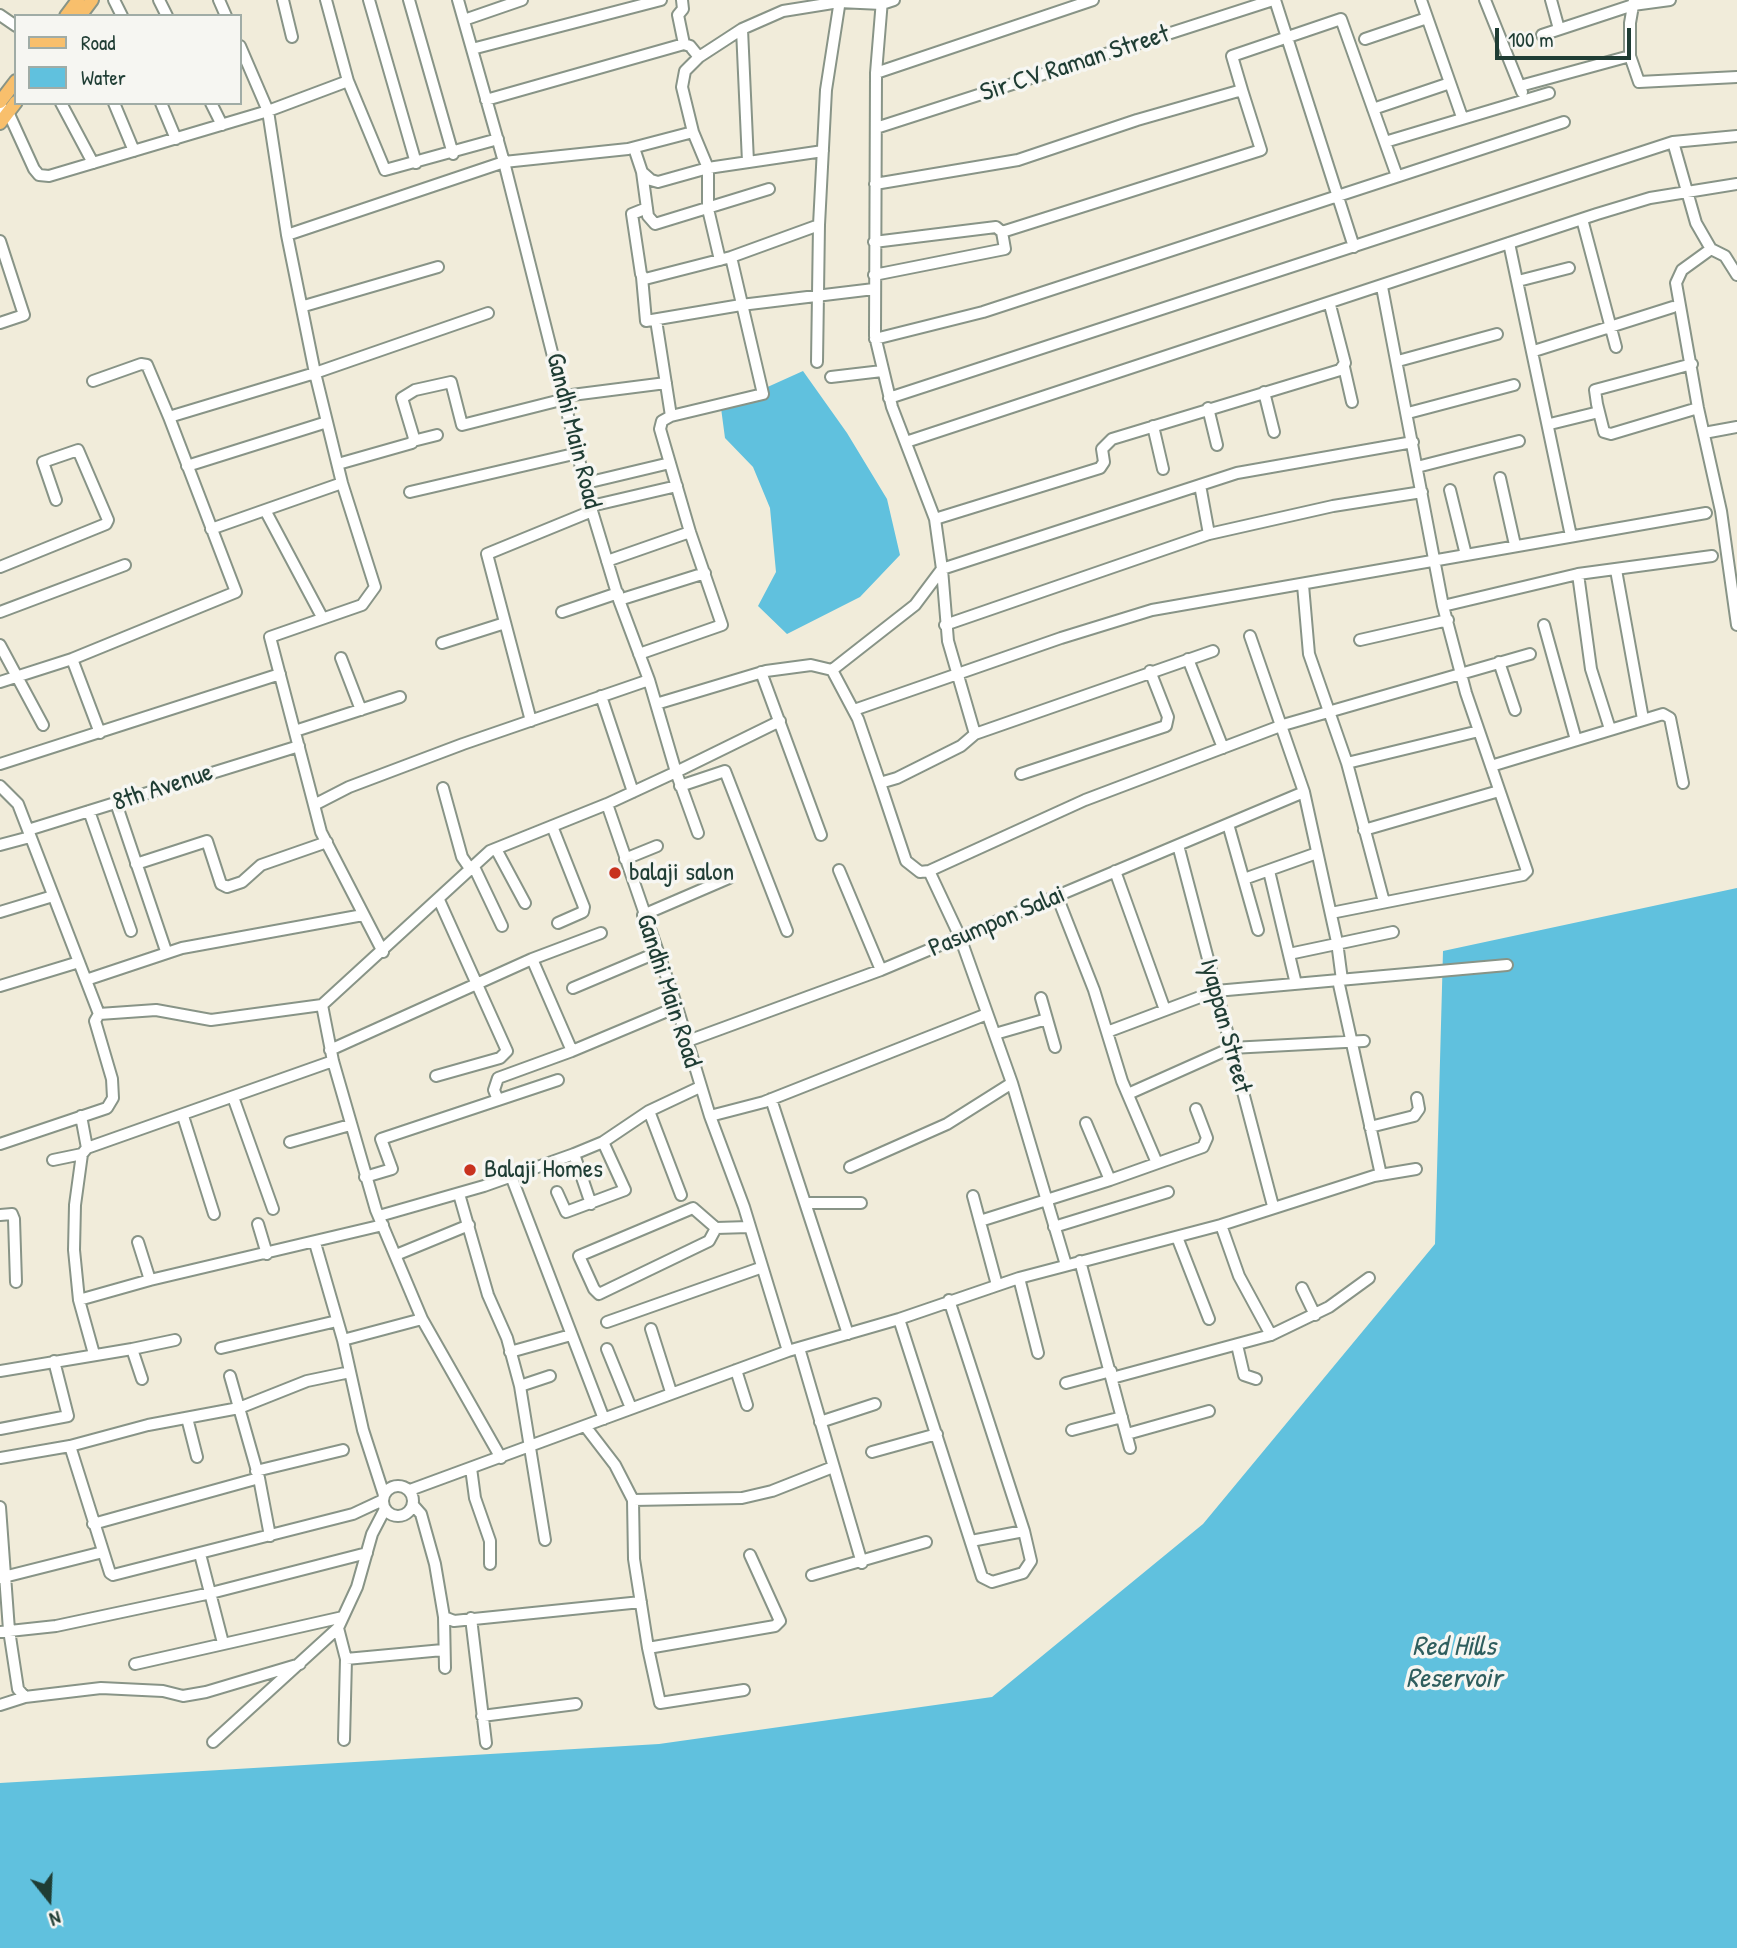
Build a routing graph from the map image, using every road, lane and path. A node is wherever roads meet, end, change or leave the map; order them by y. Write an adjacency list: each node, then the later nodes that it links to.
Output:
1 (283, 0): 26 (street)
2 (326, 0): 35 (street)
3 (369, 0): 67 (street)
4 (409, 0): 63 (street)
5 (458, 0): 21 (street, Gandhi Main Road)
6 (522, 0): 21 (street)
7 (661, 0): 29 (street)
8 (682, 0): 28 (street)
9 (894, 0): 17 (street)
10 (1093, 0): 33 (street)
11 (1274, 0): 24 (street); 53 (street, Sir CV Raman Street)
12 (1421, 0): 20 (street)
13 (1485, 0): 38 (street)
14 (1551, 0): 23 (street)
15 (1670, 0): 18 (street)
16 (839, 1): 17 (street); 19 (street); 62 (street)
17 (882, 2): 33 (street)
18 (1634, 2): 23 (street); 31 (street)
19 (794, 5): 22 (street)
20 (1427, 18): 27 (street); 36 (street)
21 (464, 20): 29 (street, Gandhi Main Road)
22 (742, 29): 32 (street); 65 (street)
23 (1559, 29): 25 (street)
24 (1287, 35): 39 (street); 48 (street); 75 (street)
25 (1542, 35)
26 (292, 37)
27 (1365, 39)
28 (684, 44): 32 (street); 42 (street)
29 (472, 49): 42 (street, Gandhi Main Road)
30 (242, 51): 49 (street)
31 (1630, 56): 34 (street); 38 (street)
32 (699, 57): 54 (street)
33 (876, 73): 53 (street)
34 (1737, 78)
35 (348, 82): 49 (street); 67 (street)
36 (1450, 83): 48 (street); 50 (street)
37 (14, 86): 47 (main road)
38 (1520, 86): 41 (street)
39 (1242, 90): 71 (street); 80 (street)
40 (1549, 93): 41 (street)
41 (1525, 99): 50 (street)
42 (486, 100): 57 (street, Gandhi Main Road)
43 (62, 105): 66 (street)
44 (115, 105): 61 (street)
45 (162, 105): 56 (street)
46 (212, 105): 52 (street)
47 (5, 109): 66 (street)
48 (1373, 109): 58 (street)
49 (268, 111): 52 (street); 81 (street)
50 (1462, 117): 58 (street)
51 (1564, 122): 70 (street)
52 (222, 125): 56 (street)
53 (876, 128): 71 (street)
54 (693, 132): 60 (street); 68 (street)
55 (1737, 136): 59 (street)
56 (176, 139): 61 (street)
57 (498, 139): 63 (street); 64 (street, Gandhi Main Road)
58 (1385, 142): 70 (street)
59 (1673, 142): 74 (street); 85 (street)
60 (634, 148): 64 (street); 69 (street)
61 (134, 151): 66 (street)
62 (823, 151): 65 (street); 79 (street)
63 (453, 154): 67 (street)
64 (504, 162): 81 (street); 122 (street, Gandhi Main Road)
65 (748, 162): 68 (street)
66 (93, 163)
67 (416, 163)
68 (708, 169): 69 (street); 77 (street)
69 (642, 172): 76 (street)
70 (1397, 176): 75 (street)
71 (875, 184): 83 (street)
72 (1737, 184): 74 (street)
73 (769, 189): 77 (street)
74 (1686, 191): 78 (street); 86 (street)
75 (1336, 197): 85 (street); 108 (street)
76 (647, 208): 77 (street); 94 (street)
77 (708, 209): 89 (street)
78 (1582, 219): 84 (street); 106 (street)
79 (819, 225): 89 (street); 98 (street)
80 (1002, 232): 83 (street); 92 (street)
81 (288, 235): 101 (street)
82 (0, 242): 105 (street)
83 (874, 242): 92 (street)
84 (1509, 243): 95 (street); 96 (street)
85 (1354, 247): 123 (street)
86 (1711, 249): 88 (street); 113 (street)
87 (1737, 250): 88 (street)
88 (1725, 256): 93 (street)
89 (725, 259): 94 (street); 99 (street)
90 (438, 267): 101 (street)
91 (1569, 268): 95 (street)
92 (874, 275): 97 (street)
93 (1737, 275)
94 (642, 277): 104 (street)
95 (1518, 281): 110 (street)
96 (1382, 287): 100 (street); 111 (street)
97 (874, 289): 98 (street); 108 (street)
98 (817, 295): 99 (street); 112 (street)
99 (741, 305): 104 (street); 129 (street)
100 (1330, 305): 114 (street); 140 (street)
101 (303, 306): 116 (street)
102 (1673, 307): 106 (street)
103 (488, 313): 116 (street)
104 (656, 320): 119 (street)
105 (0, 323)
106 (1610, 326): 109 (street); 110 (street)
107 (1497, 334): 111 (street)
108 (875, 340): 115 (street)
109 (1616, 347)
110 (1534, 351): 132 (street)
111 (1398, 361): 128 (street)
112 (817, 362)
113 (1692, 364): 126 (street); 127 (street)
114 (1343, 367): 121 (street); 124 (street)
115 (882, 371): 117 (street); 123 (street)
116 (315, 373): 130 (street); 131 (street)
117 (831, 377)
118 (93, 381): 130 (street)
119 (666, 383): 122 (street); 129 (street)
120 (1514, 385): 128 (street)
121 (1264, 392): 125 (street); 135 (street)
122 (565, 397): 138 (street); 143 (street, Gandhi Main Road)
123 (889, 398): 140 (street)
124 (1352, 402)
125 (1208, 408): 133 (street); 142 (street)
126 (1698, 408): 127 (street); 136 (street)
127 (1599, 412): 132 (street)
128 (1408, 414): 141 (street)
129 (671, 416): 144 (street)
130 (169, 417): 146 (street)
131 (327, 422): 145 (street); 146 (street)
132 (1550, 424): 165 (street)
133 (1153, 426): 148 (street); 161 (street)
134 (1737, 427): 136 (street)
135 (1274, 432)
136 (1704, 433): 187 (street)
137 (437, 435): 138 (street)
138 (413, 441): 145 (street)
139 (1519, 441): 147 (street)
140 (906, 442): 161 (street)
141 (1413, 442): 147 (street); 152 (street)
142 (1217, 445)
143 (578, 453): 151 (street, Gandhi Main Road); 155 (street)
144 (670, 463): 151 (street); 153 (street)
145 (338, 464): 150 (street)
146 (187, 467): 162 (street)
147 (1417, 467): 156 (street)
148 (1163, 469)
149 (1500, 478): 166 (street)
150 (342, 483): 159 (street); 182 (street)
151 (586, 483): 158 (street, Gandhi Main Road)
152 (1200, 485): 164 (street); 173 (street)
153 (677, 486): 158 (street); 163 (street)
154 (1450, 490): 167 (street)
155 (410, 492)
156 (1422, 492): 164 (street); 170 (street)
157 (56, 500): 172 (street)
158 (591, 509): 169 (street, Gandhi Main Road); 184 (street)
159 (265, 510): 162 (street); 182 (street)
160 (1706, 513): 165 (street)
161 (935, 519): 173 (street)
162 (211, 529): 196 (street)
163 (690, 532): 169 (street); 175 (street)
164 (1209, 534): 185 (street)
165 (1571, 536): 166 (street)
166 (1516, 545): 167 (street)
167 (1466, 555): 170 (street)
168 (1712, 556): 174 (street)
169 (607, 561): 178 (street, Gandhi Main Road)
170 (1433, 561): 177 (street); 179 (street)
171 (125, 565): 180 (street)
172 (0, 567)
173 (942, 569): 185 (street); 199 (street)
174 (1616, 570): 176 (street); 215 (street)
175 (705, 573): 178 (street); 193 (street)
176 (1578, 574): 179 (street); 220 (street)
177 (1303, 585): 204 (street); 213 (street)
178 (619, 597): 181 (street); 193 (street, Gandhi Main Road)
179 (1443, 606): 183 (street)
180 (0, 612)
181 (562, 612)
182 (322, 617): 203 (street)
183 (1448, 620): 189 (street); 202 (street)
184 (505, 623): 190 (street); 216 (street)
185 (945, 625): 204 (street)
186 (1544, 625): 225 (street)
187 (1737, 625)
188 (1250, 636): 219 (street)
189 (1360, 640)
190 (442, 643)
191 (0, 645): 205 (street)
192 (1213, 651): 197 (street)
193 (639, 654): 206 (street, Gandhi Main Road)
194 (1530, 654): 198 (street)
195 (341, 657): 211 (street)
196 (72, 659): 205 (street); 223 (street)
197 (1188, 659): 200 (street); 227 (street)
198 (1499, 662): 202 (street); 214 (street)
199 (832, 670): 201 (street); 212 (street)
200 (1150, 671): 224 (street); 232 (street)
201 (761, 672): 210 (street); 217 (street)
202 (1461, 672): 213 (street); 222 (street)
203 (280, 674): 221 (street); 223 (street)
204 (956, 675): 212 (street); 224 (street)
205 (16, 676): 207 (street); 218 (street)
206 (649, 680): 208 (street); 210 (street, Gandhi Main Road)
207 (0, 682)
208 (601, 696): 216 (street); 239 (street)
209 (400, 697): 211 (street)
210 (656, 704): 231 (street, Gandhi Main Road)
211 (361, 710): 221 (street)
212 (854, 710): 233 (street)
213 (1327, 710): 219 (street); 228 (street)
214 (1515, 710)
215 (1643, 719): 220 (street); 234 (street)
216 (531, 721): 243 (street)
217 (780, 721): 231 (street); 250 (street)
218 (44, 725)
219 (1283, 725): 227 (street); 240 (street)
220 (1611, 729): 225 (street)
221 (295, 731): 226 (street)
222 (1479, 731): 228 (street); 230 (street)
223 (100, 733): 229 (street)
224 (975, 734): 233 (street)
225 (1576, 740): 230 (street)
226 (299, 746): 241 (street, 8th Avenue); 243 (street)
227 (1223, 748): 261 (street)
228 (1347, 763): 247 (street)
229 (0, 764)
230 (1491, 766): 238 (street)
231 (676, 772): 236 (street, Gandhi Main Road); 239 (street)
232 (1021, 774)
233 (880, 783): 261 (street)
234 (1683, 783)
235 (0, 786): 249 (street)
236 (680, 786): 248 (street, Gandhi Main Road); 279 (street)
237 (443, 788): 259 (street)
238 (1499, 791): 247 (street); 269 (street)
239 (633, 792): 242 (street)
240 (1304, 792): 245 (street, Pasumpon Salai); 256 (street)
241 (116, 803): 244 (street, 8th Avenue); 258 (street)
242 (607, 804): 246 (street); 257 (street, Gandhi Main Road)
243 (314, 805): 251 (street)
244 (89, 811): 249 (street, 8th Avenue); 278 (street)
245 (1228, 824): 253 (street, Pasumpon Salai); 265 (street)
246 (552, 826): 255 (street); 275 (street)
247 (1364, 830): 269 (street)
248 (698, 832)
249 (29, 834): 252 (street, 8th Avenue); 267 (street)
250 (821, 835)
251 (327, 842): 258 (street); 273 (street)
252 (0, 845)
253 (1178, 845): 262 (street, Pasumpon Salai); 298 (street, Iyappan Street)
254 (657, 846): 257 (street)
255 (496, 849): 259 (street); 270 (street)
256 (1317, 853): 263 (street); 272 (street)
257 (625, 859): 274 (street, Gandhi Main Road)
258 (136, 864): 284 (street)
259 (472, 868): 268 (street); 276 (street)
260 (839, 870): 291 (street)
261 (929, 871): 282 (street)
262 (1115, 871): 266 (street, Pasumpon Salai); 302 (street)
263 (1269, 871): 265 (street); 287 (street)
264 (729, 878): 274 (street)
265 (1244, 879): 277 (street)
266 (1057, 896): 282 (street, Pasumpon Salai); 306 (street)
267 (53, 897): 271 (street); 289 (street)
268 (439, 900): 285 (street); 295 (street)
269 (1384, 902): 272 (street)
270 (525, 903)
271 (0, 912)
272 (1331, 913): 283 (street)
273 (363, 915): 284 (street); 285 (street)
274 (643, 915): 286 (street, Gandhi Main Road)
275 (558, 923)
276 (502, 926)
277 (1258, 930)
278 (131, 931)
279 (787, 931)
280 (1392, 932): 283 (street)
281 (601, 933): 288 (street)
282 (960, 937): 291 (street, Pasumpon Salai); 304 (street)
283 (1337, 942): 287 (street); 293 (street)
284 (166, 951): 292 (street)
285 (383, 952): 300 (street)
286 (656, 953): 297 (street); 301 (street, Gandhi Main Road)
287 (1289, 954): 294 (street)
288 (532, 960): 295 (street); 313 (street)
289 (79, 962): 292 (street); 296 (street)
290 (1507, 965): 293 (street)
291 (881, 970): 309 (street, Pasumpon Salai)
292 (86, 980): 303 (street)
293 (1340, 980): 294 (street); 310 (street)
294 (1296, 984): 298 (street)
295 (479, 985): 314 (street); 315 (street)
296 (0, 986)
297 (573, 988)
298 (1216, 991): 302 (street); 312 (street, Iyappan Street)
299 (1041, 998): 305 (street)
300 (322, 1005): 303 (street); 314 (street)
301 (677, 1007): 309 (street, Gandhi Main Road); 313 (street)
302 (1165, 1010): 306 (street)
303 (99, 1014): 326 (street)
304 (987, 1014): 307 (street); 322 (street)
305 (1047, 1019): 307 (street); 311 (street)
306 (1107, 1032): 319 (street)
307 (995, 1034): 317 (street)
308 (1364, 1041): 310 (street)
309 (685, 1042): 318 (street, Gandhi Main Road)
310 (1351, 1043): 312 (street); 331 (street)
311 (1055, 1047)
312 (1231, 1048): 319 (street); 354 (street, Iyappan Street)
313 (572, 1051): 323 (street)
314 (332, 1055): 320 (street); 330 (street)
315 (436, 1076)
316 (558, 1080): 323 (street)
317 (1012, 1083): 339 (street); 350 (street)
318 (700, 1087): 325 (street); 328 (street, Gandhi Main Road)
319 (1128, 1094): 338 (street)
320 (233, 1097): 327 (street); 355 (street)
321 (1417, 1098): 331 (street)
322 (771, 1099): 328 (street); 351 (street)
323 (498, 1100): 343 (street)
324 (1196, 1110): 338 (street)
325 (649, 1111): 333 (street); 348 (street)
326 (81, 1116): 334 (street); 335 (street)
327 (183, 1116): 335 (street); 356 (street)
328 (710, 1116): 363 (street, Gandhi Main Road)
329 (1086, 1123): 344 (street)
330 (350, 1125): 332 (street); 343 (street)
331 (1370, 1127): 341 (street)
332 (290, 1142)
333 (603, 1142): 336 (street); 353 (street)
334 (0, 1144)
335 (85, 1151): 337 (street); 380 (street)
336 (575, 1154): 342 (street); 353 (street)
337 (53, 1160)
338 (1157, 1163): 344 (street)
339 (850, 1167)
340 (1416, 1169): 341 (street)
341 (1381, 1175): 354 (street)
342 (510, 1176): 347 (street); 390 (street)
343 (365, 1177): 358 (street)
344 (1110, 1180): 350 (street)
345 (557, 1192): 353 (street)
346 (1168, 1192): 364 (street)
347 (458, 1194): 358 (street); 361 (street)
348 (681, 1195)
349 (973, 1196): 359 (street)
350 (1046, 1200): 359 (street); 364 (street)
351 (807, 1203): 352 (street); 389 (street)
352 (861, 1203)
353 (591, 1204)
354 (1273, 1206): 362 (street)
355 (273, 1209)
356 (214, 1214)
357 (0, 1215): 377 (street)
358 (381, 1221): 368 (street); 370 (street)
359 (980, 1221): 378 (street)
360 (258, 1224): 369 (street)
361 (469, 1225): 370 (street); 399 (street)
362 (1221, 1225): 366 (street); 391 (street)
363 (749, 1227): 365 (street); 373 (street, Gandhi Main Road)
364 (1054, 1227): 372 (street)
365 (716, 1228): 365 (street)
366 (1177, 1237): 371 (street); 383 (street)
367 (138, 1242): 376 (street)
368 (314, 1243): 369 (street); 386 (street)
369 (267, 1254): 376 (street)
370 (396, 1255): 385 (street)
371 (1080, 1261): 372 (street); 406 (street)
372 (1066, 1265): 374 (street)
373 (760, 1268): 387 (street); 398 (street, Gandhi Main Road)
374 (1018, 1278): 378 (street); 400 (street)
375 (1369, 1278): 382 (street)
376 (150, 1280): 380 (street)
377 (16, 1282)
378 (997, 1285): 381 (street)
379 (1302, 1288): 382 (street)
380 (79, 1300): 401 (street)
381 (949, 1300): 384 (street); 445 (street)
382 (1315, 1315): 391 (street)
383 (1209, 1318)
384 (899, 1319): 389 (street); 426 (street)
385 (422, 1320): 393 (street); 435 (street)
386 (337, 1321): 393 (street); 395 (street)
387 (607, 1322)
388 (651, 1329): 413 (street)
389 (848, 1334): 398 (street)
390 (571, 1335): 399 (street); 421 (street)
391 (1270, 1335): 394 (street)
392 (174, 1340): 396 (street)
393 (343, 1340): 405 (street)
394 (1237, 1345): 406 (street); 410 (street)
395 (221, 1348)
396 (132, 1349): 401 (street); 409 (street)
397 (607, 1349): 417 (street)
398 (793, 1350): 403 (street); 422 (street, Gandhi Main Road)
399 (510, 1352): 412 (street)
400 (1038, 1353)
401 (94, 1354): 402 (street)
402 (54, 1361): 404 (street); 424 (street)
403 (736, 1370): 413 (street); 415 (street)
404 (0, 1371)
405 (349, 1372): 416 (street); 441 (street)
406 (1111, 1375): 411 (street); 419 (street)
407 (230, 1376): 416 (street)
408 (550, 1376): 412 (street)
409 (142, 1378)
410 (1256, 1379)
411 (1066, 1383)
412 (520, 1386): 429 (street)
413 (671, 1392): 417 (street)
414 (875, 1404): 422 (street)
415 (747, 1405)
416 (239, 1408): 420 (street); 438 (street)
417 (631, 1408): 421 (street)
418 (1209, 1411): 427 (street)
419 (1122, 1417): 425 (street); 427 (street)
420 (187, 1418): 428 (street); 433 (street)
421 (604, 1419): 423 (street)
422 (820, 1422): 436 (street, Gandhi Main Road)
423 (584, 1426): 429 (street); 440 (street)
424 (0, 1429)
425 (1072, 1430)
426 (937, 1434): 432 (street); 448 (street)
427 (1126, 1434): 430 (street)
428 (70, 1446): 434 (street); 444 (street)
429 (528, 1448): 435 (street); 447 (street)
430 (1130, 1448)
431 (343, 1450): 438 (street)
432 (872, 1452)
433 (197, 1457)
434 (0, 1458)
435 (502, 1458): 437 (street)
436 (833, 1467): 440 (street); 454 (street, Gandhi Main Road)
437 (471, 1468): 439 (street); 455 (street)
438 (257, 1475): 444 (street); 446 (street)
439 (410, 1490): 441 (street); 442 (street)
440 (633, 1500): 459 (street)
441 (384, 1501): 442 (street); 446 (street); 451 (street)
442 (413, 1505): 460 (street)
443 (0, 1510): 457 (street)
444 (93, 1524): 450 (street)
445 (1024, 1531): 448 (street); 448 (street)
446 (270, 1536): 452 (street)
447 (545, 1540)
448 (971, 1541)
449 (926, 1542): 454 (street)
450 (103, 1552): 452 (street); 457 (street)
451 (367, 1553): 458 (street); 462 (street)
452 (200, 1554): 458 (street)
453 (750, 1555): 465 (street)
454 (862, 1563): 456 (street)
455 (490, 1564)
456 (812, 1575)
457 (3, 1578): 463 (street)
458 (211, 1593): 463 (street); 464 (street)
459 (641, 1602): 461 (street); 465 (street)
460 (444, 1617): 461 (street); 466 (street)
461 (471, 1618): 475 (street)
462 (341, 1622): 464 (street); 467 (street); 469 (street)
463 (4, 1631): 472 (street)
464 (223, 1643): 468 (street)
465 (648, 1648): 471 (street)
466 (443, 1650): 467 (street); 470 (street)
467 (346, 1659): 476 (street)
468 (135, 1664)
469 (300, 1664): 472 (street); 477 (street)
470 (445, 1668)
471 (744, 1690)
472 (25, 1698): 474 (street)
473 (576, 1704): 475 (street)
474 (0, 1705)
475 (482, 1716): 478 (street)
476 (344, 1740)
477 (213, 1742)
478 (486, 1743)

